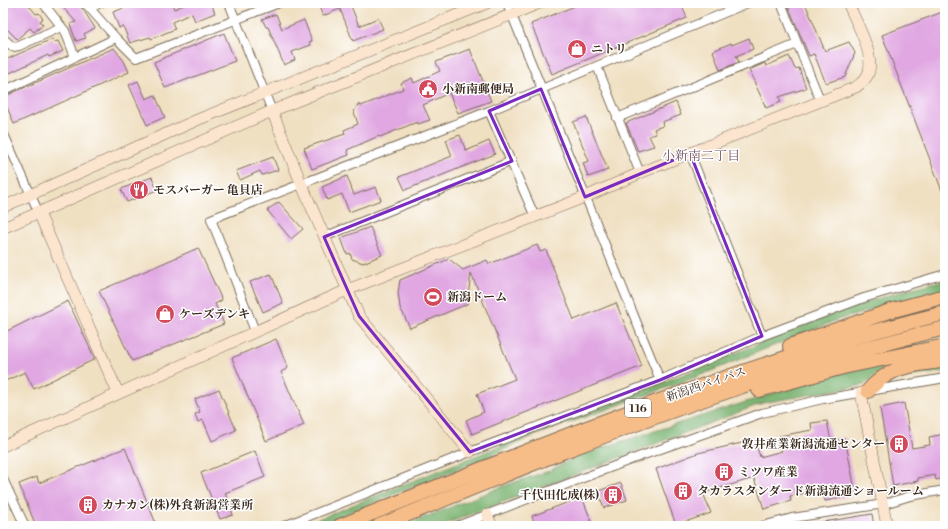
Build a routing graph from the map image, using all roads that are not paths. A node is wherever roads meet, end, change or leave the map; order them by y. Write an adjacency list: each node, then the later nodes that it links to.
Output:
1 (43, 3): 14 (street)
2 (101, 3): 11 (street)
3 (229, 3): 13 (street)
4 (278, 3): 13 (street)
5 (487, 3): 22 (street)
6 (507, 3): 12 (street)
7 (540, 3): 12 (street)
8 (748, 3): 19 (street)
9 (781, 3): 17 (street)
10 (848, 3): 23 (street)
11 (88, 5): 16 (street)
12 (511, 14): 20 (street); 24 (street)
13 (235, 19): 16 (street); 22 (street)
14 (61, 27): 15 (street); 18 (street)
15 (3, 38)
16 (116, 38): 18 (street)
17 (796, 44): 23 (street); 26 (street)
18 (75, 57): 21 (street)
19 (597, 66): 20 (street); 26 (street)
20 (541, 88): 25 (street); 33 (street)
21 (3, 91)
22 (264, 93): 24 (street); 32 (street)
23 (820, 100): 28 (street)
24 (272, 111): 31 (street); 35 (street)
25 (489, 111): 29 (street); 31 (street)
26 (617, 118): 30 (street)
27 (3, 132): 32 (street)
28 (690, 153): 30 (street); 45 (street)
29 (512, 161): 36 (street); 38 (street)
30 (640, 173): 33 (street)
31 (301, 183): 38 (street); 44 (street)
32 (31, 194): 34 (street); 35 (street)
33 (585, 197): 36 (street); 50 (street)
34 (3, 207)
35 (38, 212): 37 (street); 52 (street)
36 (535, 217): 40 (street)
37 (3, 228)
38 (324, 237): 40 (street)
39 (945, 274): 45 (street)
40 (347, 290): 44 (street); 55 (street)
41 (945, 296): 48 (highway)
42 (945, 313): 48 (highway, 新潟西バイパス / 116)
43 (945, 328): 53 (highway, 新潟西バイパス / 116)
44 (254, 331): 52 (street)
45 (762, 336): 50 (street)
46 (945, 346): 53 (highway)
47 (945, 360): 51 (highway)
48 (721, 378): 62 (highway, 新潟西バイパス / 116)
49 (945, 378): 51 (street)
50 (660, 380): 55 (street)
51 (865, 392): 58 (street); 59 (street)
52 (118, 393): 54 (street)
53 (641, 423): 63 (highway, 新潟西バイパス / 116)
54 (3, 446)
55 (470, 452): 61 (street)
56 (3, 479): 60 (street)
57 (945, 490): 58 (street)
58 (884, 504): 66 (street); 67 (street)
59 (487, 514): 64 (street); 65 (street)
60 (25, 526)
61 (284, 526)
62 (340, 526)
63 (379, 526)
64 (457, 526)
65 (492, 526)
66 (762, 526)
67 (887, 526)

